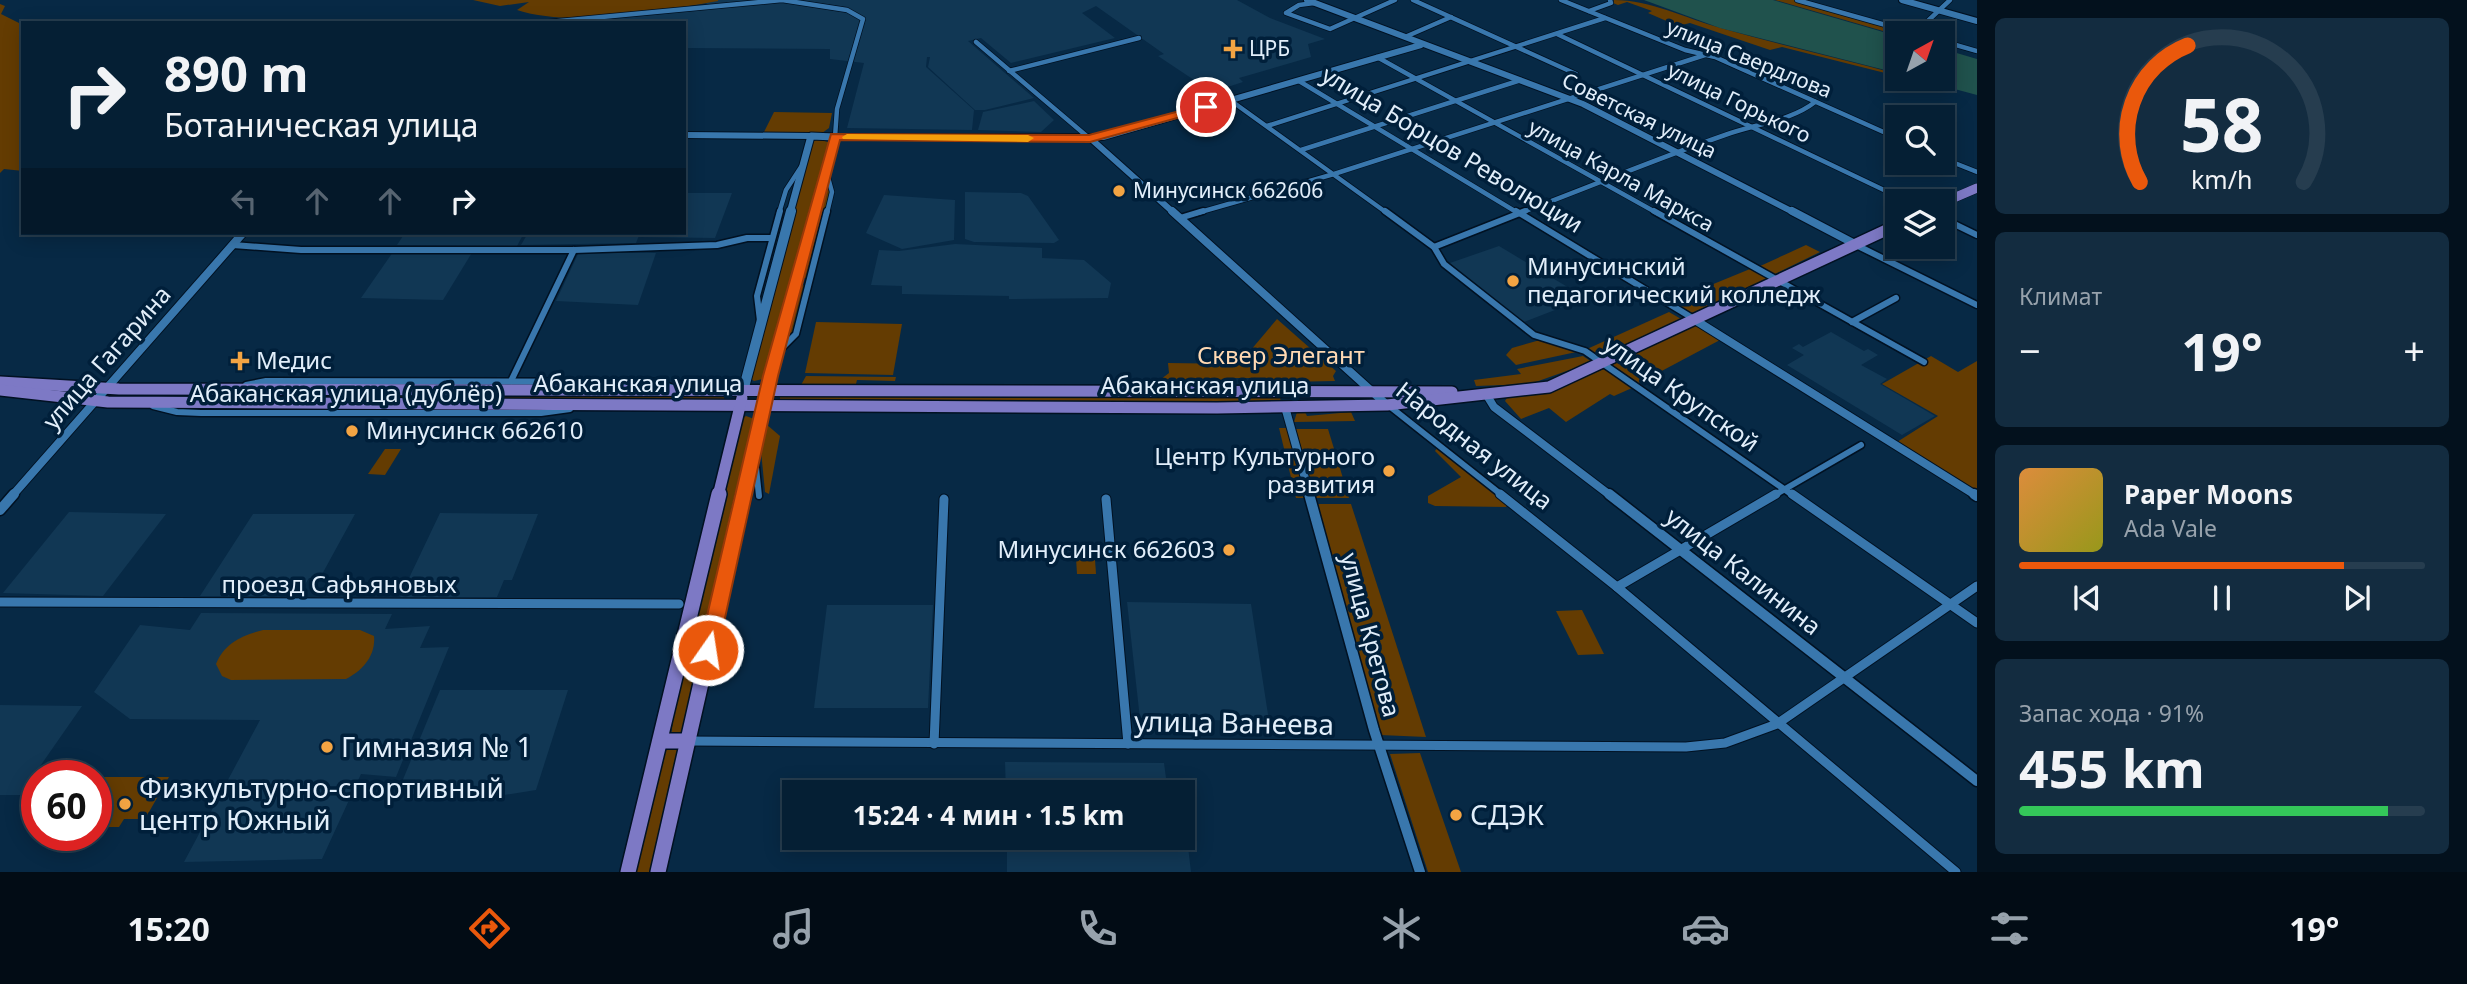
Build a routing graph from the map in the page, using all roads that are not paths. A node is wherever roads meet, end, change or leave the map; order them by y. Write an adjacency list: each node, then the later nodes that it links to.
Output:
1 (1307, 0): 9 (street, Советская улица)
2 (1395, 0): 12 (street)
3 (1413, 0): 13 (street)
4 (1561, 0): 11 (street, улица Свердлова)
5 (1610, 0): 11 (street)
6 (1797, 0): 18 (street)
7 (1902, 0): 10 (street)
8 (1950, 0): 10 (street)
9 (1314, 3): 12 (street, Советская улица); 12 (street)
10 (1938, 10): 16 (street); 17 (street)
11 (1589, 11): 14 (street, улица Свердлова)
12 (1355, 17): 20 (street, Советская улица)
13 (1451, 17): 20 (street); 25 (street)
14 (1605, 18): 19 (street); 27 (street, улица Свердлова)
15 (559, 21): 48 (street)
16 (1927, 21)
17 (1977, 21)
18 (1885, 25)
19 (1557, 34): 25 (street); 32 (street, улица Горького)
20 (1405, 37): 23 (street, Советская улица)
21 (1139, 38): 30 (street)
22 (976, 43): 30 (street, Народная улица)
23 (1421, 45): 28 (street); 29 (street, Советская улица)
24 (1955, 45): 26 (street)
25 (1515, 46): 29 (street); 31 (street)
26 (1977, 51)
27 (1705, 55): 32 (street); 39 (street, улица Свердлова)
28 (1377, 57): 33 (street, улица Карла Маркса); 35 (street)
29 (1473, 63): 33 (street); 34 (street, Советская улица)
30 (1009, 71): 49 (street, Народная улица)
31 (1576, 74)
32 (1644, 75): 36 (street); 43 (street, улица Горького)
33 (1419, 80): 38 (street, улица Карла Маркса); 40 (street)
34 (1521, 80): 36 (street, Советская улица); 38 (street)
35 (1299, 81): 37 (street); 40 (street, улица Борцов Революции)
36 (1571, 98): 41 (street); 52 (street, Советская улица)
37 (1230, 100): 42 (street, улица Крупской); 49 (street)
38 (1457, 102): 41 (street, улица Карла Маркса); 44 (street)
39 (1815, 102): 43 (street); 45 (street, улица Свердлова)
40 (1339, 104): 42 (street); 44 (street, улица Борцов Революции)
41 (1495, 124): 50 (street); 58 (street, улица Карла Маркса)
42 (1267, 126): 51 (street, улица Крупской)
43 (1750, 126): 52 (street); 60 (street, улица Горького)
44 (1376, 127): 50 (street, улица Борцов Революции); 51 (street)
45 (1885, 133)
46 (686, 135): 47 (street)
47 (811, 136): 48 (main road); 54 (main road)
48 (835, 137): 49 (street); 55 (main road)
49 (1090, 138): 63 (street, Народная улица)
50 (1413, 149): 57 (street); 62 (street, улица Борцов Революции)
51 (1301, 150): 57 (street, улица Крупской)
52 (1677, 152): 58 (street); 69 (street, Советская улица)
53 (1955, 163): 56 (street)
54 (803, 164): 68 (street); 78 (main road)
55 (826, 169): 79 (main road); 79 (street)
56 (1977, 172)
57 (1334, 174): 63 (street); 71 (street, улица Крупской)
58 (1601, 182): 62 (street); 73 (street, улица Карла Маркса)
59 (1977, 188): 61 (main road)
60 (1885, 190)
61 (1955, 197)
62 (1521, 213): 71 (street); 76 (street, улица Борцов Революции)
63 (1180, 218): 89 (street, Народная улица)
64 (1955, 224): 67 (street)
65 (1885, 230): 69 (main road, Абаканская улица)
66 (241, 235): 70 (street, улица Гагарина)
67 (1977, 235)
68 (772, 237): 72 (street); 78 (street)
69 (1855, 244): 73 (main road, Абаканская улица); 75 (street, Советская улица)
70 (233, 245): 72 (street); 84 (street, улица Гагарина)
71 (1434, 247): 81 (street, улица Крупской)
72 (574, 250): 83 (street)
73 (1776, 281): 76 (main road, Абаканская улица); 77 (street, улица Карла Маркса)
74 (1896, 298): 77 (street)
75 (1977, 308)
76 (1695, 320): 81 (main road, Абаканская улица); 102 (street, улица Борцов Революции)
77 (1852, 323): 80 (street, улица Карла Маркса)
78 (761, 326): 93 (main road)
79 (776, 355): 92 (main road)
80 (1924, 362)
81 (1603, 363): 91 (main road, Абаканская улица); 100 (street, улица Крупской)
82 (0, 382): 84 (main road, Абаканская улица)
83 (512, 382): 86 (street, Абаканская улица (дублёр)); 87 (street, Абаканская улица (дублёр))
84 (106, 388): 86 (main road, Абаканская улица); 94 (street, улица Гагарина)
85 (0, 390): 94 (main road, Абаканская улица)
86 (226, 390): 87 (main road, Абаканская улица)
87 (684, 391): 93 (main road, Абаканская улица)
88 (1281, 391): 90 (main road, Абаканская улица); 92 (main road, Абаканская улица); 96 (main road)
89 (1371, 391): 90 (main road, Абаканская улица); 91 (main road, Абаканская улица); 95 (street, Народная улица)
90 (1347, 392): 97 (main road)
91 (1486, 394): 95 (main road, Абаканская улица); 106 (street, улица Калинина)
92 (766, 397): 93 (main road, Абаканская улица); 96 (main road, Абаканская улица); 99 (main road)
93 (742, 398): 94 (main road, Абаканская улица); 115 (main road)
94 (95, 401): 105 (street, улица Гагарина)
95 (1387, 405): 97 (main road, Абаканская улица); 108 (street, Народная улица)
96 (1286, 407): 97 (main road, Абаканская улица); 119 (street, улица Кретова)
97 (1356, 407)
98 (1861, 444): 100 (street)
99 (754, 450): 101 (street); 116 (main road)
100 (1785, 490): 106 (street); 111 (street, улица Крупской)
101 (759, 496)
102 (1977, 496)
103 (944, 499): 117 (street)
104 (1107, 499): 118 (street)
105 (0, 510)
106 (1681, 549): 108 (street); 113 (street, улица Калинина)
107 (1977, 586): 111 (street, улица Ванеева)
108 (1617, 587): 114 (street, Народная улица)
109 (0, 602): 110 (street, проезд Сафьяновых)
110 (679, 604)
111 (1951, 605): 112 (street, улица Крупской); 113 (street, улица Ванеева)
112 (1977, 623)
113 (1843, 677): 114 (street, улица Ванеева); 120 (street, улица Калинина)
114 (1777, 724): 119 (street, улица Ванеева); 124 (street, Народная улица)
115 (660, 741): 116 (main road); 121 (main road)
116 (687, 741): 117 (street, улица Ванеева); 122 (main road)
117 (934, 744): 118 (street, улица Ванеева)
118 (1128, 744): 119 (street, улица Ванеева)
119 (1381, 747): 123 (street, улица Кретова)
120 (1977, 781)
121 (628, 872)
122 (658, 872)
123 (1420, 872)
124 (1956, 872)

